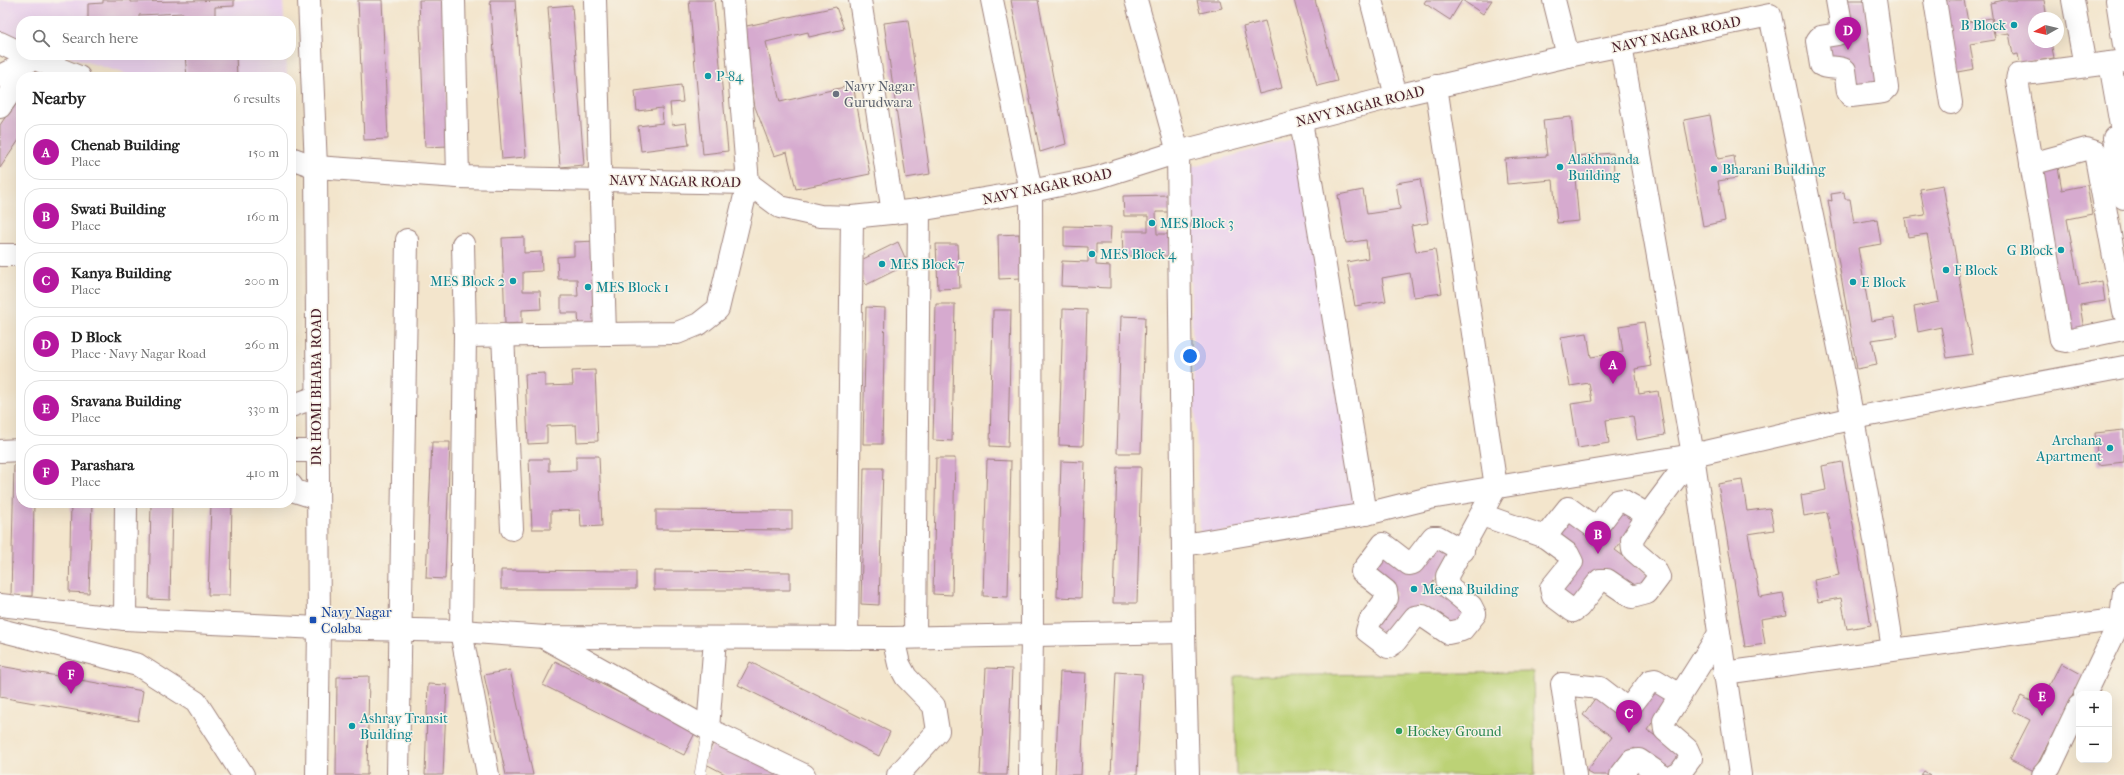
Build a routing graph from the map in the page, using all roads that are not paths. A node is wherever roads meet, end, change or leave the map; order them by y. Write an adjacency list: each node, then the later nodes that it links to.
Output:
1 (309, 0): 38 (street, DR HOMI BHABA ROAD)
2 (454, 0): 39 (street)
3 (595, 0): 40 (street)
4 (733, 0): 41 (street)
5 (860, 0): 45 (street)
6 (992, 0): 42 (street)
7 (1136, 0): 35 (street)
8 (1370, 0): 30 (street)
9 (1554, 0): 19 (street)
10 (1837, 0): 11 (street)
11 (1875, 0)
12 (1935, 0): 31 (street)
13 (2073, 0): 24 (street)
14 (2117, 0): 16 (street)
15 (0, 43): 18 (street)
16 (2124, 45)
17 (1621, 46): 19 (street, NAVY NAGAR ROAD); 59 (street, NAVY NAGAR ROAD); 64 (street)
18 (16, 51)
19 (1568, 56): 29 (street, NAVY NAGAR ROAD)
20 (22, 60): 27 (street)
21 (26, 60): 25 (street)
22 (37, 60): 26 (street)
23 (2117, 62): 24 (street); 34 (street)
24 (2085, 66): 37 (street)
25 (22, 72)
26 (67, 72)
27 (0, 76)
28 (16, 84): 32 (street)
29 (1436, 86): 30 (street, NAVY NAGAR ROAD); 65 (street)
30 (1396, 96): 33 (street, NAVY NAGAR ROAD)
31 (1951, 103)
32 (0, 107)
33 (1301, 121): 35 (street, NAVY NAGAR ROAD); 69 (street)
34 (2124, 137): 43 (street)
35 (1178, 152): 42 (street, NAVY NAGAR ROAD); 74 (street)
36 (296, 160): 38 (street, NAVY NAGAR ROAD)
37 (2031, 164): 51 (street); 52 (street)
38 (316, 167): 39 (street, NAVY NAGAR ROAD); 57 (street, DR HOMI BHABA ROAD)
39 (458, 177): 40 (street, NAVY NAGAR ROAD)
40 (601, 180): 41 (street, NAVY NAGAR ROAD); 53 (street)
41 (748, 183): 46 (street, NAVY NAGAR ROAD); 53 (street)
42 (1031, 191): 44 (street, NAVY NAGAR ROAD); 86 (street)
43 (2124, 198)
44 (919, 210): 45 (street, NAVY NAGAR ROAD); 87 (street)
45 (893, 213): 46 (street, NAVY NAGAR ROAD)
46 (852, 217): 89 (street)
47 (407, 240): 82 (street)
48 (463, 244): 55 (street)
49 (0, 255): 50 (street)
50 (16, 255)
51 (2124, 312)
52 (2124, 327)
53 (605, 334): 54 (street)
54 (503, 335): 55 (street); 72 (street)
55 (465, 336): 83 (street)
56 (2124, 367): 59 (street)
57 (316, 397): 58 (street); 61 (street, DR HOMI BHABA ROAD)
58 (296, 404)
59 (1854, 418): 64 (street); 92 (street)
60 (16, 450): 62 (street)
61 (316, 450): 63 (street); 67 (street, DR HOMI BHABA ROAD)
62 (0, 451)
63 (296, 451)
64 (1694, 455): 65 (street); 71 (street); 85 (street)
65 (1496, 487): 69 (street); 70 (street)
66 (296, 491): 67 (street)
67 (317, 498): 80 (street, DR HOMI BHABA ROAD)
68 (126, 508): 78 (street)
69 (1366, 514): 74 (street)
70 (1482, 515): 73 (street); 75 (street)
71 (1648, 515): 73 (street); 73 (street)
72 (512, 529)
73 (1545, 537)
74 (1184, 545): 84 (street)
75 (1463, 551): 75 (street)
76 (2124, 592): 79 (street)
77 (0, 605): 78 (street)
78 (125, 619): 80 (street)
79 (2121, 619): 92 (street); 94 (street)
80 (319, 628): 82 (street); 99 (street, DR HOMI BHABA ROAD)
81 (0, 630): 98 (street)
82 (402, 630): 83 (street); 100 (street)
83 (461, 631): 88 (street); 101 (street)
84 (1184, 632): 86 (street); 106 (street)
85 (1719, 634): 93 (street); 95 (street)
86 (1032, 636): 87 (street); 105 (street)
87 (915, 637): 90 (street)
88 (545, 638): 91 (street); 97 (street)
89 (847, 638): 90 (street); 91 (street)
90 (893, 638): 104 (street)
91 (715, 639): 97 (street)
92 (1893, 649): 93 (street)
93 (1724, 673): 111 (street)
94 (2086, 691)
95 (1680, 695): 107 (street); 110 (street)
96 (2076, 712): 112 (street)
97 (708, 729): 102 (lane); 103 (street)
98 (243, 775)
99 (317, 775)
100 (398, 775)
101 (488, 775)
102 (700, 775)
103 (804, 775)
104 (898, 775)
105 (1030, 775)
106 (1188, 775)
107 (1575, 775)
108 (1621, 775): 109 (street)
109 (1661, 775)
110 (1676, 775)
111 (1740, 775)
112 (2043, 775)

